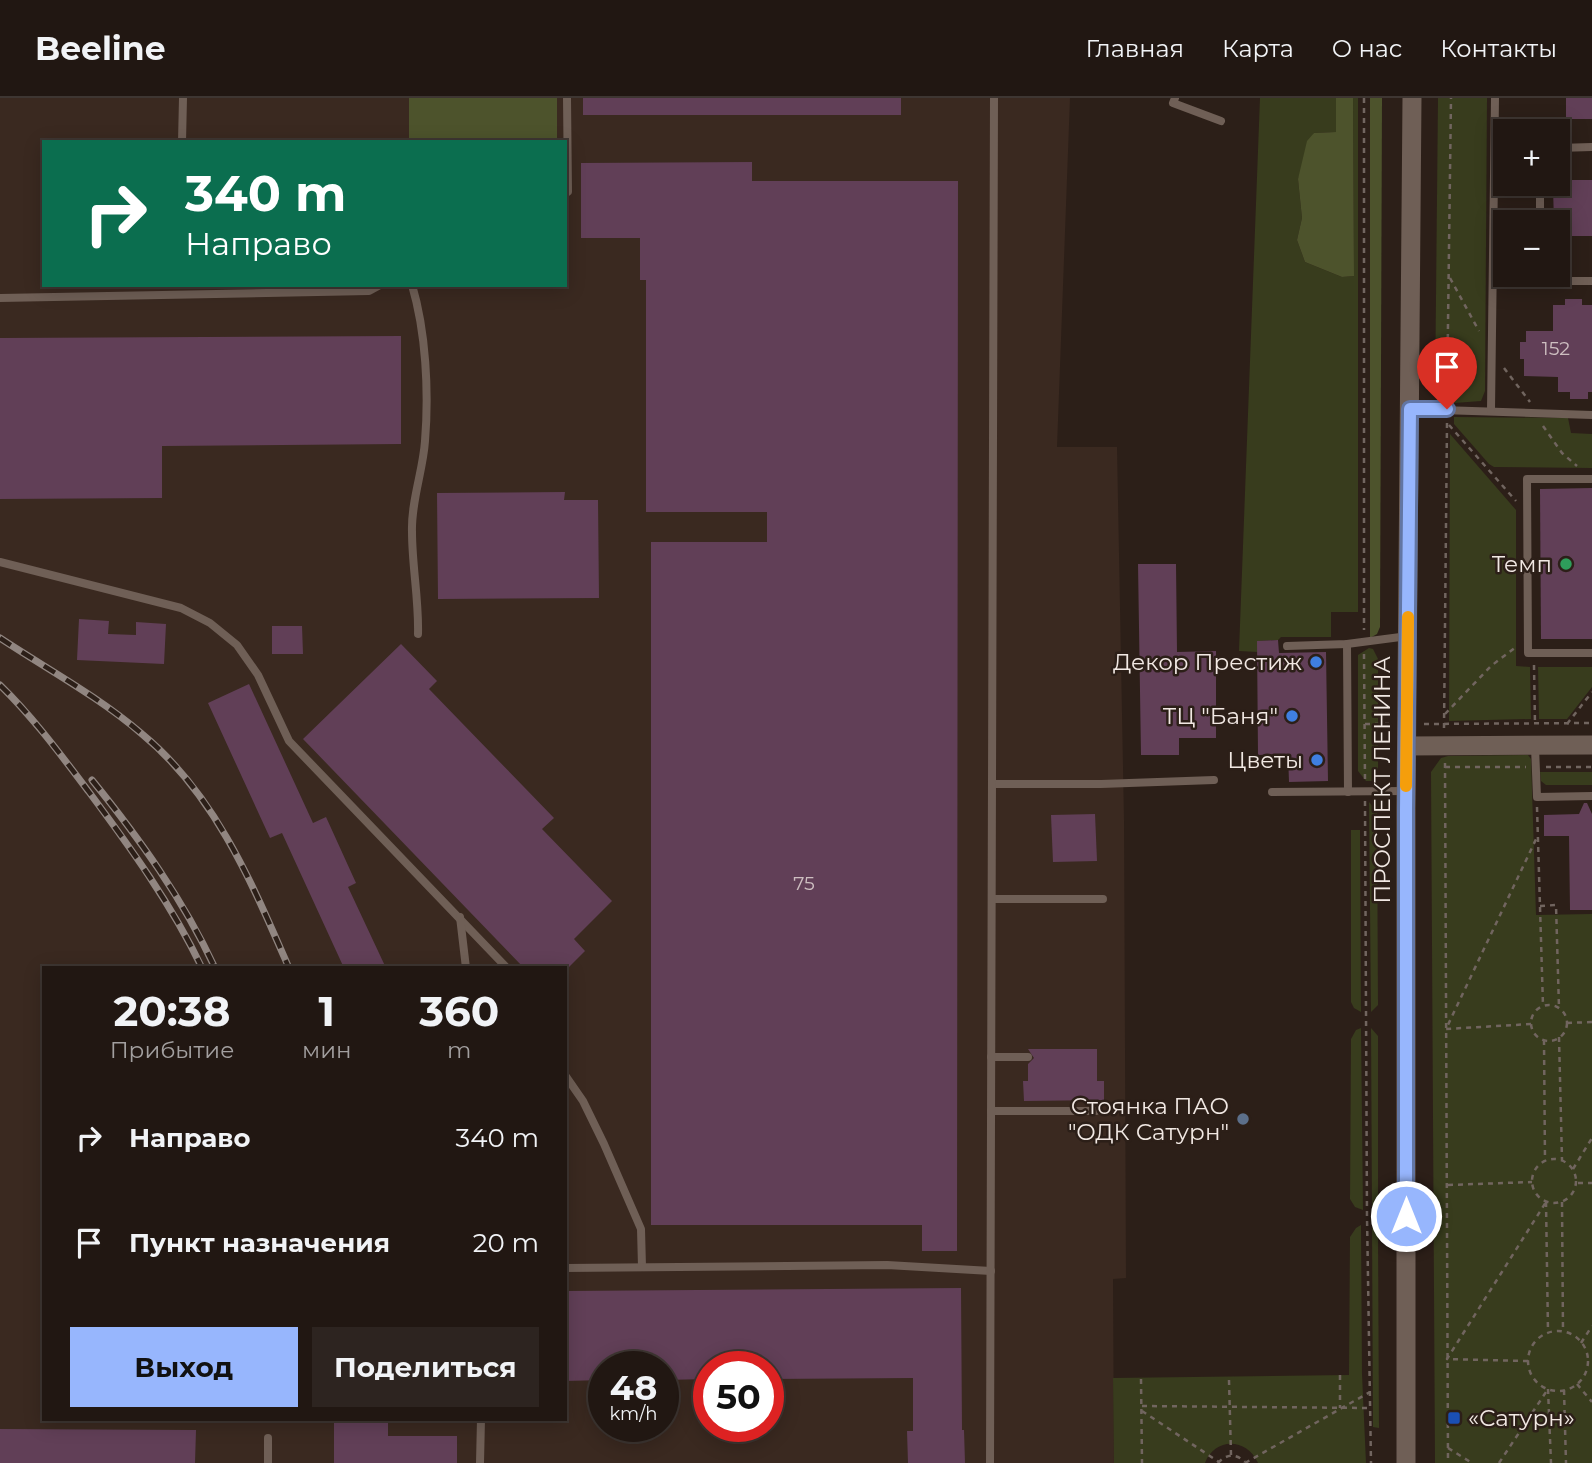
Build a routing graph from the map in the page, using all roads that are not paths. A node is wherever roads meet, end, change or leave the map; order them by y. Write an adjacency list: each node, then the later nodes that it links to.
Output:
1 (183, 98): 9 (lane)
2 (567, 98): 12 (lane)
3 (994, 98): 35 (lane)
4 (1175, 98): 8 (lane)
5 (1412, 98): 21 (main road, ПРОСПЕКТ ЛЕНИНА)
6 (1495, 98): 7 (lane)
7 (1495, 119)
8 (1221, 121)
9 (182, 140)
10 (1592, 147): 11 (lane)
11 (1570, 148)
12 (567, 192)
13 (1570, 280): 15 (lane)
14 (1493, 281): 22 (lane)
15 (1592, 281)
16 (182, 287): 19 (lane)
17 (376, 287): 19 (lane)
18 (413, 287): 26 (lane)
19 (182, 295): 20 (lane)
20 (0, 298)
21 (1410, 409): 22 (lane); 27 (main road, ПРОСПЕКТ ЛЕНИНА)
22 (1491, 410): 23 (lane)
23 (1592, 415)
24 (1591, 479): 30 (lane)
25 (0, 562): 42 (lane)
26 (418, 634)
27 (1408, 636): 28 (lane); 32 (main road, ПРОСПЕКТ ЛЕНИНА)
28 (1347, 645): 29 (lane); 37 (lane)
29 (1287, 646)
30 (1592, 653)
31 (1592, 745): 33 (main road)
32 (1407, 746): 33 (main road); 38 (main road, ПРОСПЕКТ ЛЕНИНА)
33 (1535, 746): 39 (lane)
34 (1213, 780): 35 (lane)
35 (992, 784): 41 (lane)
36 (1272, 792): 37 (lane)
37 (1348, 792): 38 (lane)
38 (1406, 792): 58 (main road, ПРОСПЕКТ ЛЕНИНА)
39 (1592, 796)
40 (1104, 898): 41 (lane)
41 (992, 899): 45 (lane)
42 (460, 916): 43 (lane); 44 (lane)
43 (466, 966)
44 (505, 966)
45 (991, 1057): 46 (lane); 48 (lane)
46 (1028, 1057)
47 (567, 1078): 50 (lane)
48 (991, 1111): 49 (lane); 52 (lane)
49 (1096, 1111)
50 (642, 1267): 51 (lane); 52 (lane)
51 (567, 1268)
52 (990, 1271): 57 (lane)
53 (481, 1421): 56 (lane)
54 (268, 1438): 55 (lane)
55 (268, 1463)
56 (480, 1463)
57 (990, 1463)
58 (1406, 1463)

